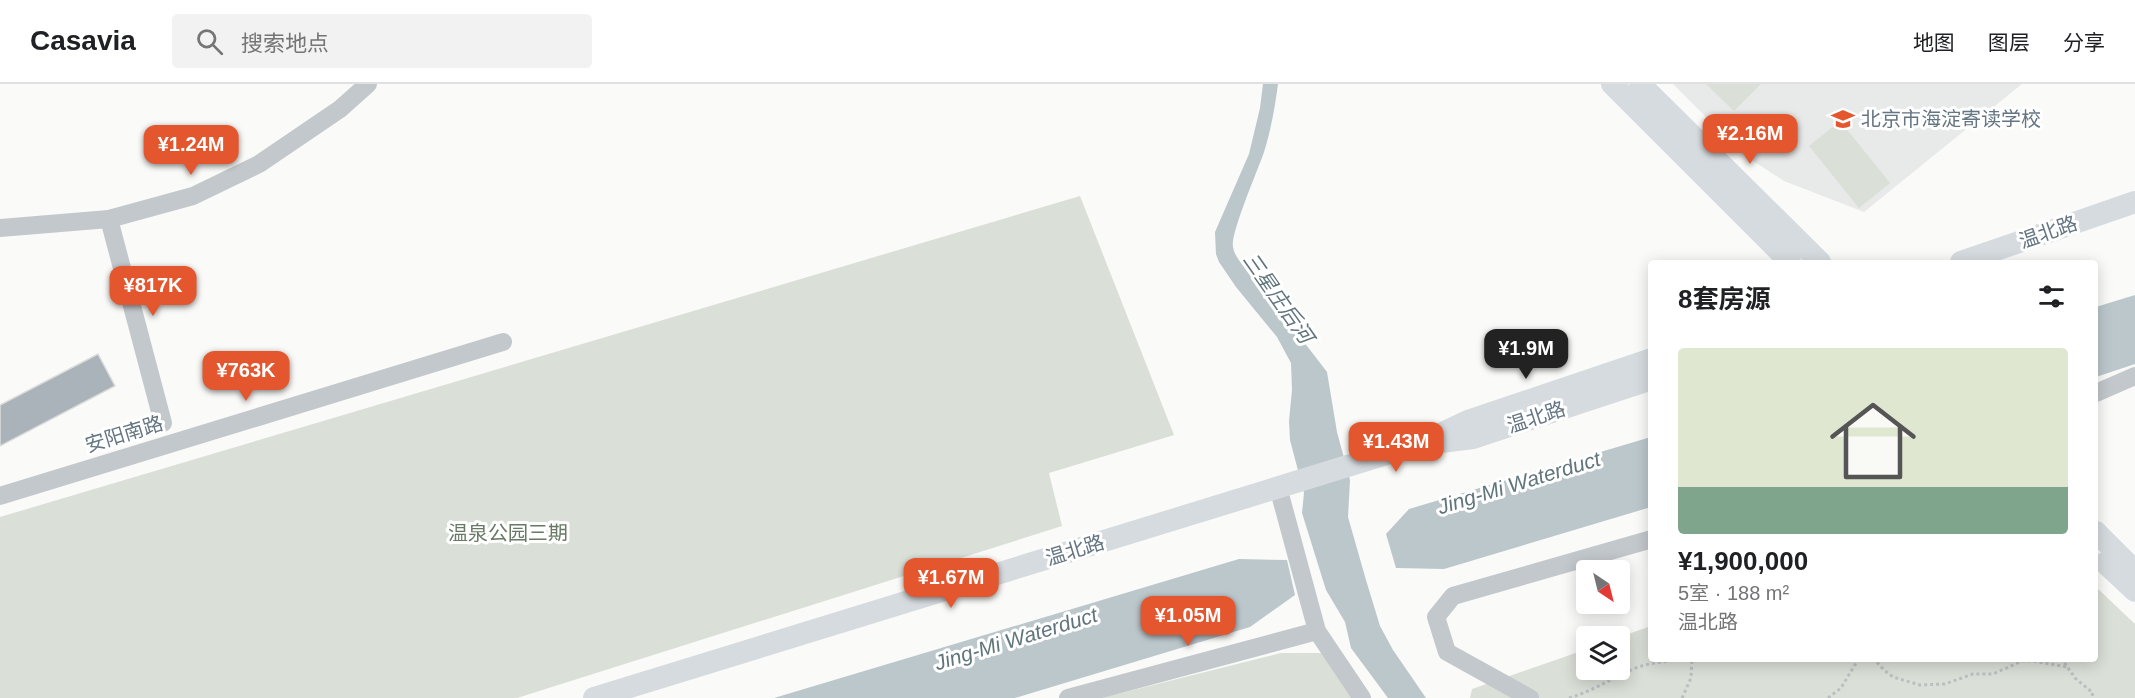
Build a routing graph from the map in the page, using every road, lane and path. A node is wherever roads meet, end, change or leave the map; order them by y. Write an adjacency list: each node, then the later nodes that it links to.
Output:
1 (368, 84): 5 (street)
2 (1612, 84): 7 (main road)
3 (1641, 84): 8 (main road)
4 (2135, 202): 9 (main road, 温北路)
5 (109, 219): 6 (street); 15 (street)
6 (0, 228)
7 (1788, 260)
8 (1818, 260)
9 (1967, 260)
10 (503, 342): 18 (street, 安阳南路)
11 (1648, 360): 16 (main road, 温北路)
12 (2135, 376): 14 (street)
13 (1648, 380): 16 (main road, 温北路)
14 (2098, 392)
15 (163, 423)
16 (1419, 444): 17 (main road, 温北路)
17 (1288, 485): 24 (street); 33 (main road, 温北路)
18 (0, 496)
19 (2098, 534): 22 (main road)
20 (1648, 540): 36 (street)
21 (2098, 556): 23 (main road)
22 (2135, 571)
23 (2135, 591)
24 (1317, 631): 34 (street); 35 (street)
25 (1658, 662): 37 (path)
26 (1692, 662): 38 (path)
27 (1857, 662): 39 (path)
28 (1877, 662): 29 (path)
29 (2020, 662)
30 (2038, 662): 32 (path)
31 (2064, 662): 32 (path)
32 (2067, 667): 40 (path)
33 (594, 698)
34 (1068, 698)
35 (1362, 698)
36 (1530, 698)
37 (1569, 698)
38 (1682, 698)
39 (1828, 698)
40 (2091, 698)

